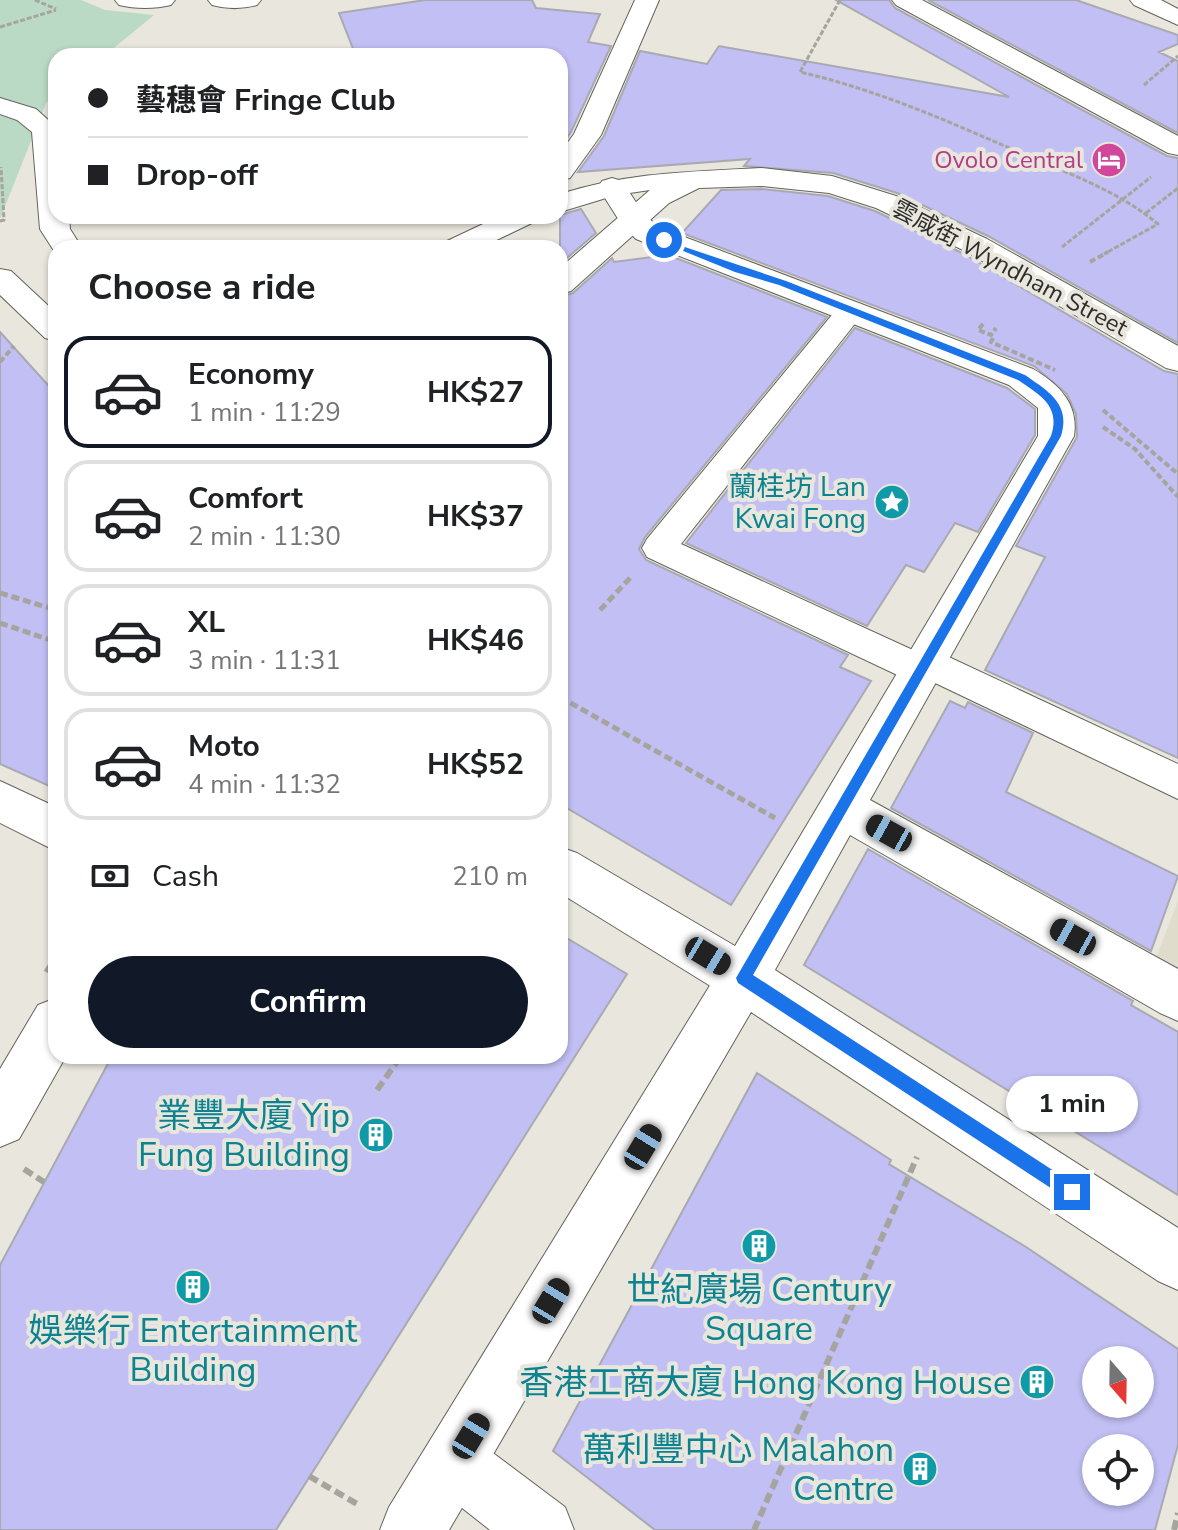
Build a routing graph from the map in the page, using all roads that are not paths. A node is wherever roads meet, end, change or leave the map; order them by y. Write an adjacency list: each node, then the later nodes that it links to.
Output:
1 (127, 0): 2 (street)
2 (163, 0)
3 (220, 0): 4 (street)
4 (249, 0)
5 (647, 0): 10 (street)
6 (904, 0): 11 (street)
7 (1142, 0): 8 (street)
8 (1178, 18)
9 (0, 106): 12 (street)
10 (587, 135): 13 (street); 15 (street)
11 (1178, 147)
12 (48, 157)
13 (568, 161)
14 (694, 181): 15 (street, 雲咸街 Wyndham Street); 17 (street, 雲咸街 Wyndham Street); 24 (street, 雲咸街 Wyndham Street)
15 (612, 187): 16 (street, 雲咸街 Wyndham Street); 17 (street)
16 (568, 201)
17 (632, 219): 20 (street, 雲咸街 Wyndham Street); 22 (street)
18 (507, 224): 19 (street)
19 (473, 240)
20 (568, 277)
21 (0, 278): 23 (street)
22 (851, 310): 25 (street); 25 (street)
23 (48, 323)
24 (1178, 360)
25 (923, 666): 26 (street); 28 (street)
26 (1178, 782)
27 (0, 801): 29 (street)
28 (841, 807): 31 (street); 32 (street)
29 (48, 826)
30 (568, 873): 31 (street)
31 (743, 978): 35 (street); 36 (street)
32 (1178, 996)
33 (48, 1037): 34 (street)
34 (0, 1120)
35 (1178, 1261)
36 (455, 1463): 37 (street); 38 (street)
37 (386, 1518)
38 (542, 1530)

